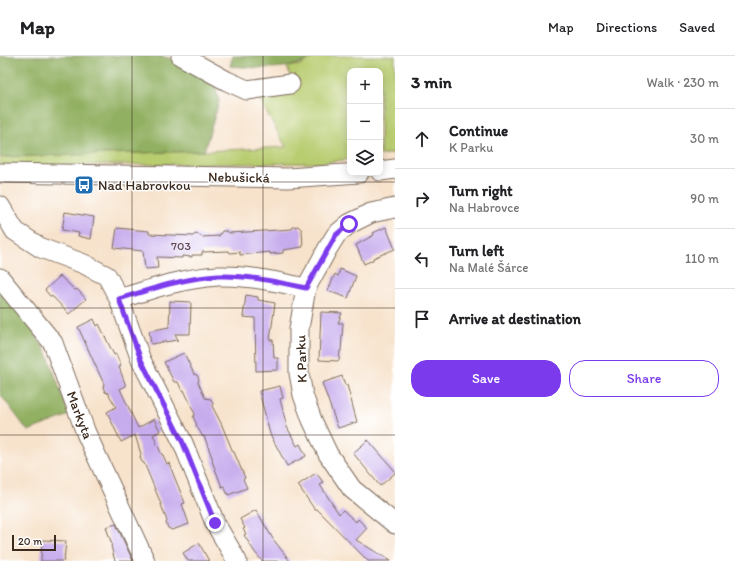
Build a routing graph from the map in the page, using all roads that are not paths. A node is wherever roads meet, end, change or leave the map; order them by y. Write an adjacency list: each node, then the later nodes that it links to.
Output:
1 (181, 56): 2 (street)
2 (290, 84)
3 (395, 169): 4 (street)
4 (383, 171)
5 (0, 173): 6 (street, Nebušická)
6 (347, 174)
7 (0, 206): 11 (street)
8 (395, 208): 10 (street, K Parku)
9 (0, 278): 13 (street, Markyta)
10 (306, 288): 11 (street); 12 (street, K Parku)
11 (119, 299): 14 (street)
12 (395, 524)
13 (145, 561)
14 (237, 561)

